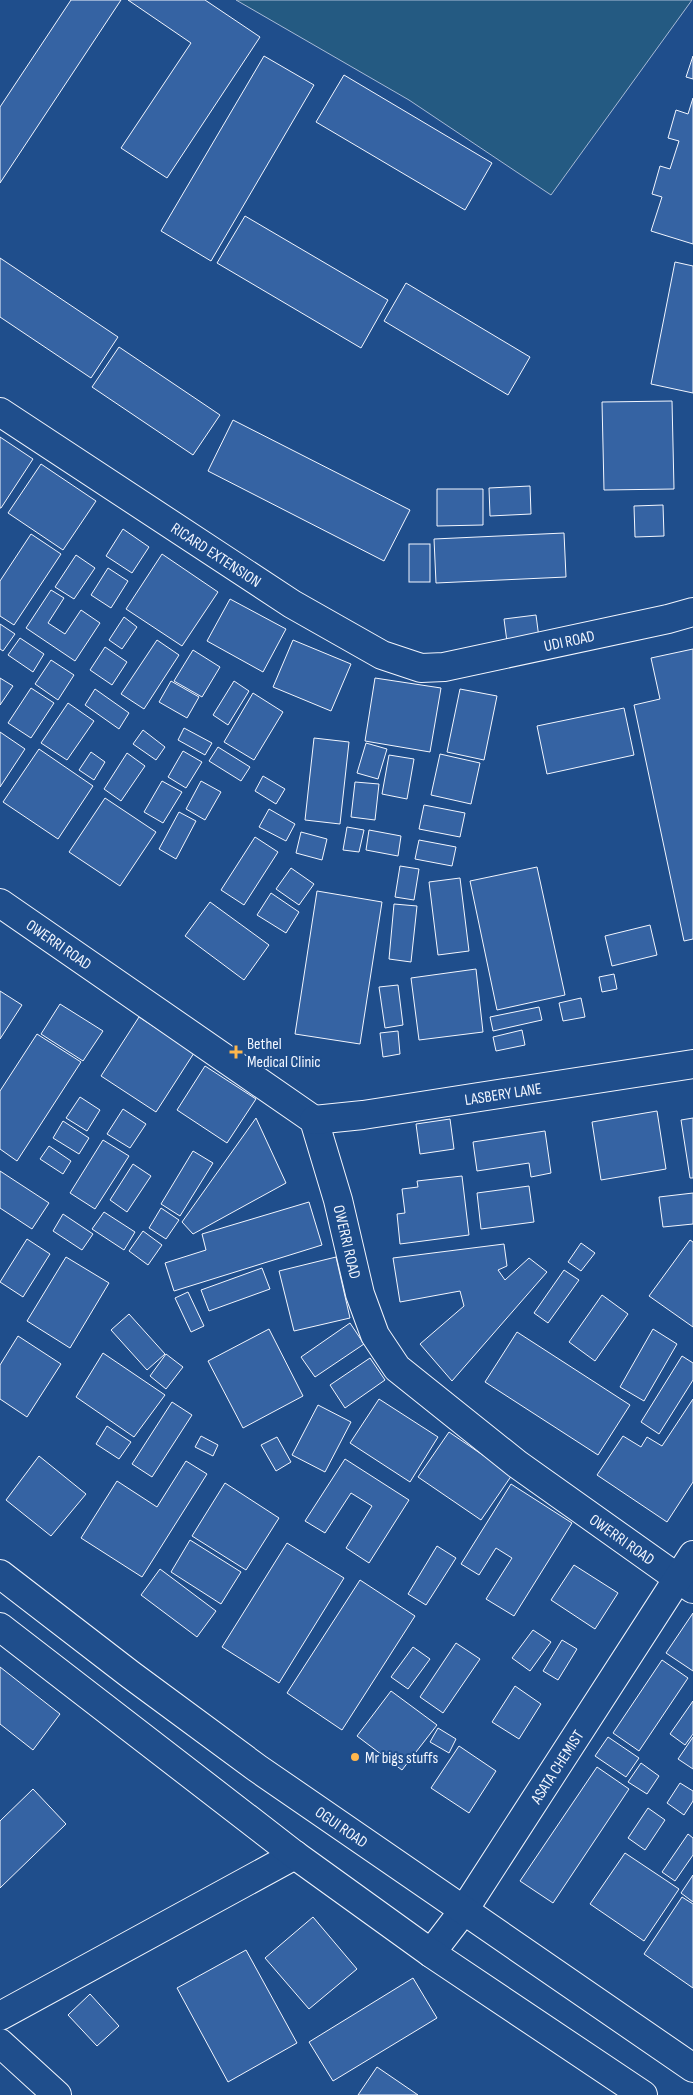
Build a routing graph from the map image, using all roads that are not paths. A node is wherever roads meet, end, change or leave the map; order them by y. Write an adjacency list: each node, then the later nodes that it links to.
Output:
1 (0, 412): 3 (street, RICARD EXTENSION)
2 (693, 612): 3 (street, UDI ROAD)
3 (444, 667)
4 (0, 903): 6 (street, OWERRI ROAD)
5 (693, 1064): 6 (street, LASBERY LANE)
6 (314, 1120): 9 (street, OWERRI ROAD)
7 (693, 1555): 9 (street, ASATA CHEMIST)
8 (0, 1574): 12 (street, OGUI ROAD)
9 (685, 1584): 12 (street, ASATA CHEMIST)
10 (0, 1627): 11 (street)
11 (295, 1855): 13 (street); 14 (street)
12 (464, 1910): 13 (street, ASATA CHEMIST); 16 (street, OGUI ROAD)
13 (432, 1953): 18 (street)
14 (0, 2016)
15 (0, 2043): 17 (street)
16 (693, 2068)
17 (57, 2095)
18 (643, 2095)

